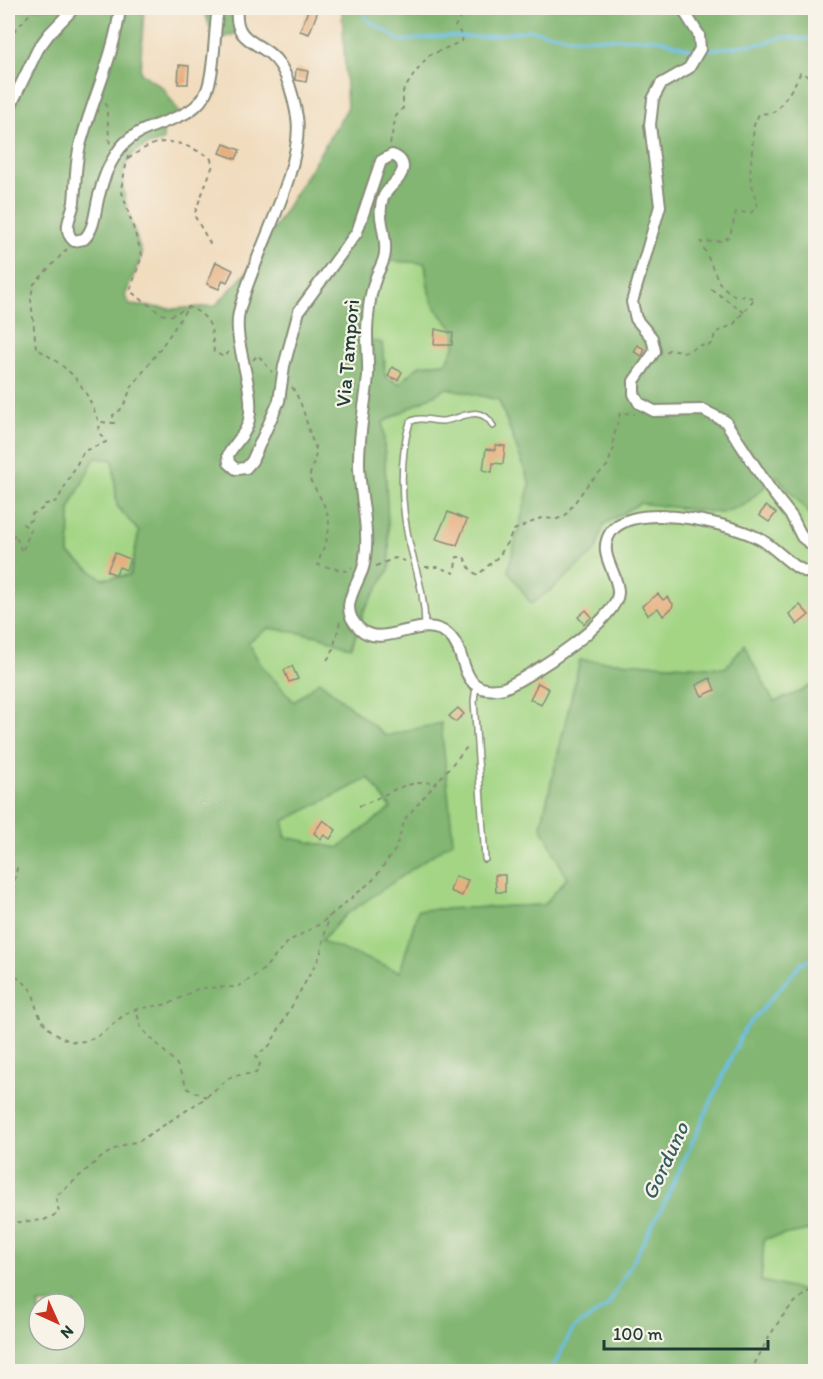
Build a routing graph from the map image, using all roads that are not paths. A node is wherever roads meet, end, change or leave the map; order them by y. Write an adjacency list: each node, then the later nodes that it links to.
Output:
1 (74, 8): 6 (street)
2 (120, 8): 3 (street)
3 (218, 8)
4 (237, 8): 10 (street, Via Tamporì)
5 (682, 8): 8 (street)
6 (8, 111)
7 (493, 426): 10 (lane)
8 (816, 548)
9 (816, 574): 11 (street)
10 (425, 627): 11 (street)
11 (476, 685): 12 (lane)
12 (485, 859)

